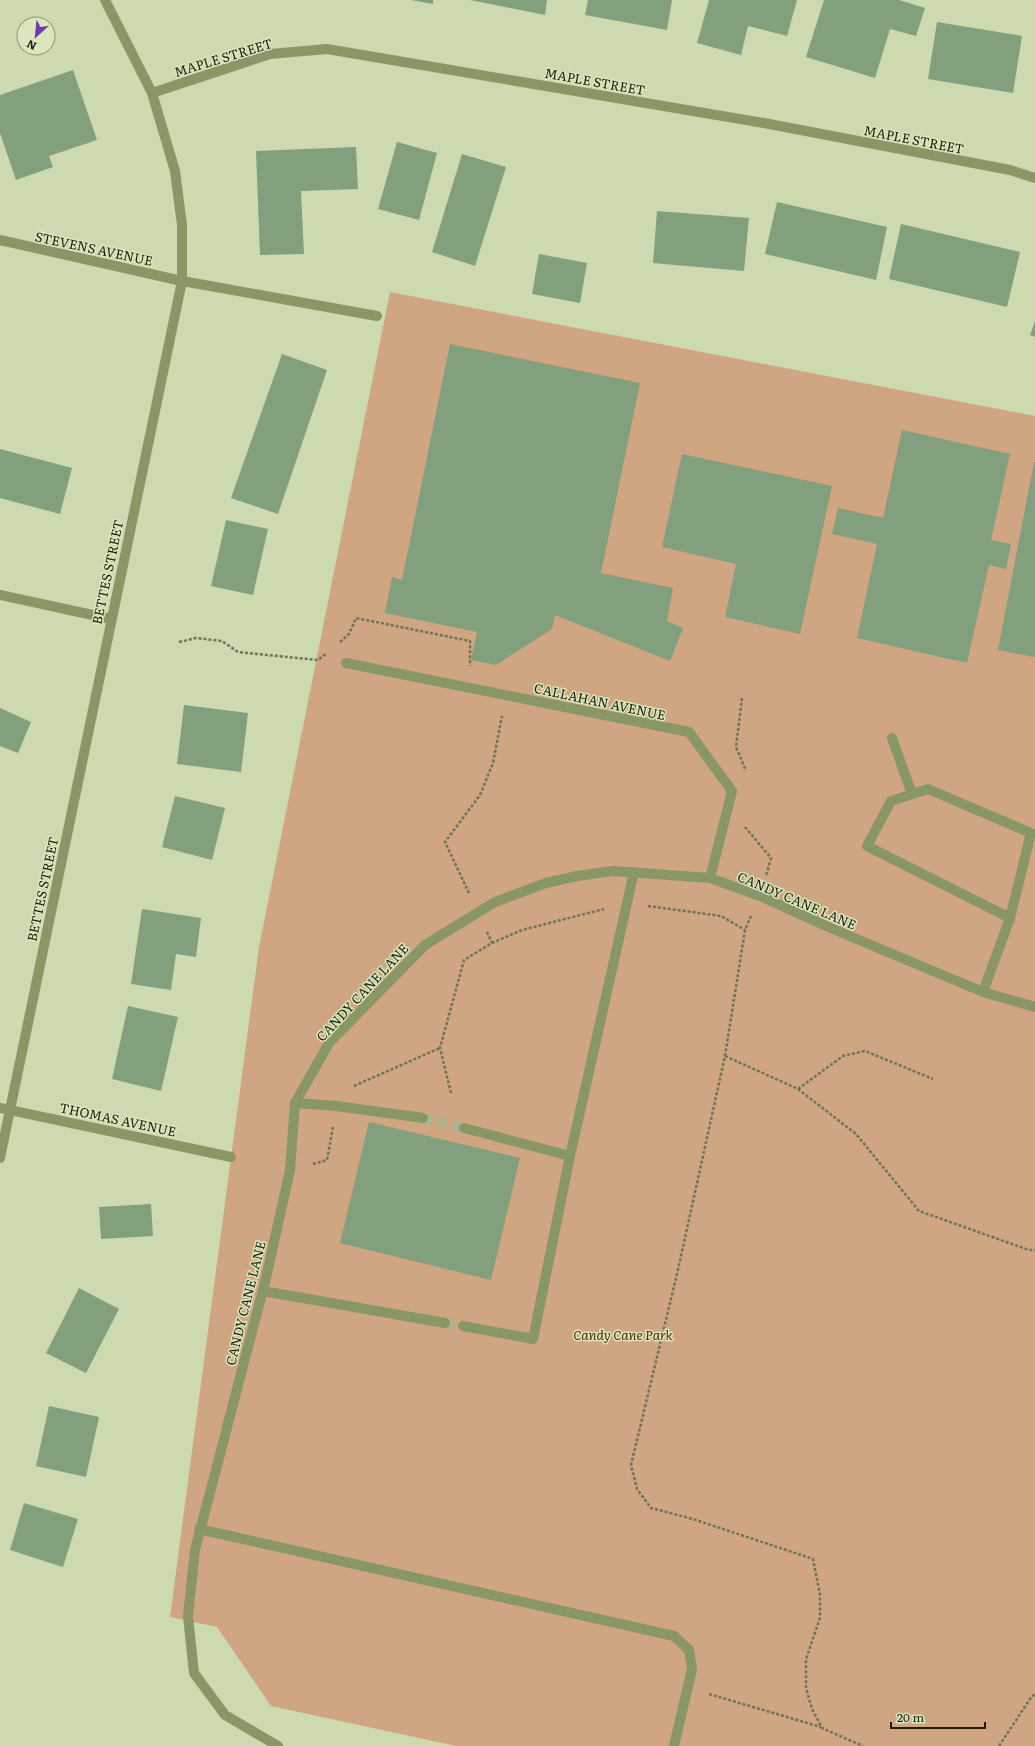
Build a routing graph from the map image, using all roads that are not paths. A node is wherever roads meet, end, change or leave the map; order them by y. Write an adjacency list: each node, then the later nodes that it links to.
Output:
1 (104, 0): 2 (street, BETTES STREET)
2 (152, 93): 3 (street, MAPLE STREET); 5 (street, BETTES STREET)
3 (1035, 178)
4 (0, 240): 5 (street, STEVENS AVENUE)
5 (182, 280): 6 (street, STEVENS AVENUE); 8 (street, BETTES STREET)
6 (377, 316)
7 (0, 595): 8 (street)
8 (111, 619): 18 (street, BETTES STREET)
9 (346, 663): 13 (street, CALLAHAN AVENUE)
10 (892, 738): 11 (street)
11 (912, 794): 14 (street); 14 (street)
12 (634, 872): 13 (street, CANDY CANE LANE); 17 (street, CANDY CANE LANE); 21 (street)
13 (710, 878): 15 (street, CANDY CANE LANE)
14 (1010, 918): 15 (street)
15 (983, 992): 16 (street, CANDY CANE LANE)
16 (1035, 1007)
17 (295, 1103): 19 (street); 24 (street, CANDY CANE LANE)
18 (5, 1109): 22 (street, THOMAS AVENUE); 23 (street, BETTES STREET)
19 (423, 1118)
20 (464, 1128): 21 (street)
21 (570, 1156): 26 (street)
22 (231, 1157)
23 (0, 1158)
24 (263, 1291): 25 (street); 27 (street, CANDY CANE LANE)
25 (445, 1323)
26 (463, 1326)
27 (199, 1528): 28 (street, CANDY CANE LANE); 29 (street)
28 (278, 1746)
29 (674, 1746)

